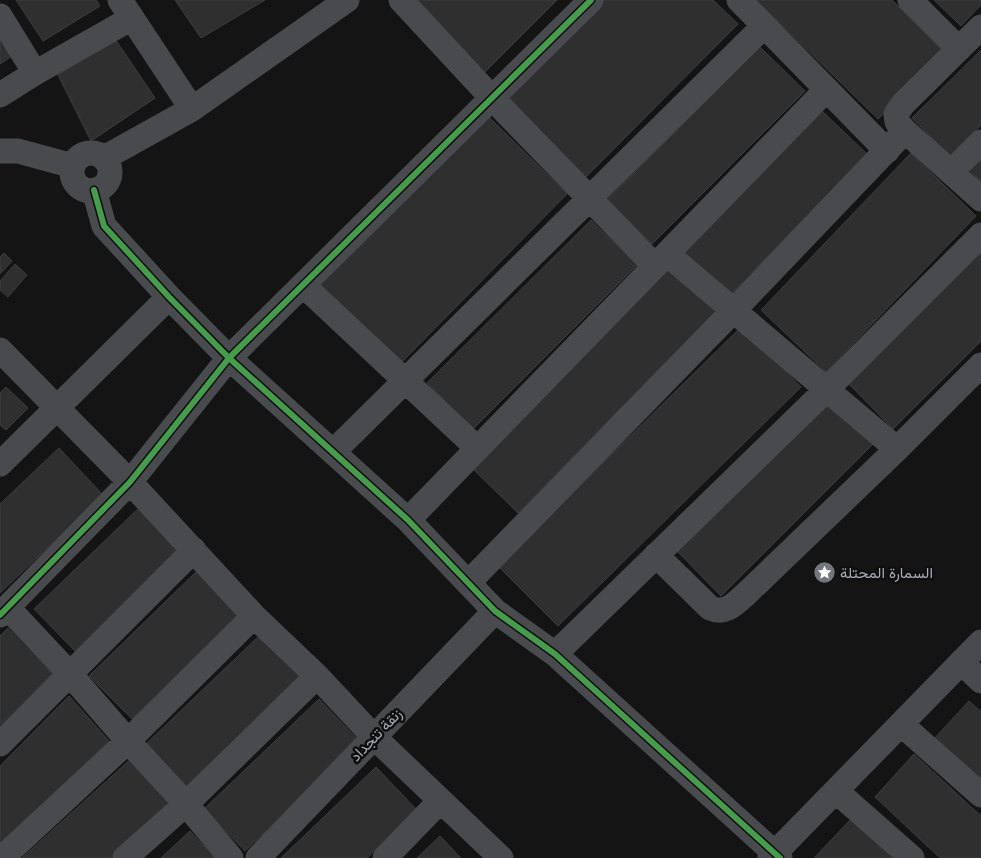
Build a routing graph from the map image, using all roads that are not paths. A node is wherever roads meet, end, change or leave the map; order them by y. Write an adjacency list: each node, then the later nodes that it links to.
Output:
1 (347, 0): 15 (street)
2 (402, 0): 14 (street)
3 (591, 0): 14 (street)
4 (738, 0): 8 (street)
5 (910, 0): 10 (street)
6 (126, 9): 11 (street); 15 (street)
7 (0, 16): 11 (street)
8 (764, 26): 12 (street); 24 (street)
9 (981, 27): 10 (street)
10 (959, 49): 16 (street)
11 (35, 73): 13 (street)
12 (826, 90): 19 (street); 27 (street)
13 (0, 95)
14 (492, 98): 24 (street); 28 (street)
15 (192, 109): 20 (street)
16 (905, 131): 19 (street); 22 (street)
17 (981, 142): 22 (street)
18 (0, 151): 21 (street)
19 (887, 151): 30 (street)
20 (104, 158): 21 (street); 23 (street)
21 (73, 166): 23 (street)
22 (951, 172): 25 (street)
23 (94, 190): 29 (street)
24 (589, 199): 27 (street); 34 (street)
25 (981, 199)
26 (981, 235): 35 (street)
27 (661, 260): 30 (street); 37 (street)
28 (303, 284): 32 (street); 34 (street)
29 (169, 297): 32 (street); 36 (street)
30 (734, 310): 35 (street); 45 (street)
31 (0, 350): 36 (street)
32 (229, 358): 39 (street); 41 (street)
33 (981, 365): 38 (street)
34 (405, 380): 37 (street); 39 (street)
35 (827, 390): 38 (street); 44 (street)
36 (58, 407): 40 (street); 41 (street)
37 (477, 448): 42 (street)
38 (897, 449): 44 (street)
39 (332, 452): 42 (street)
40 (0, 464)
41 (130, 482): 43 (street); 47 (street)
42 (408, 520): 45 (street)
43 (194, 550): 48 (street); 52 (street)
44 (656, 555): 50 (street)
45 (468, 583): 46 (street)
46 (495, 611): 50 (street); 56 (street, زنقة تنجداد)
47 (4, 612): 52 (street)
48 (254, 616): 53 (street); 57 (street)
49 (981, 642): 51 (street)
50 (556, 654): 63 (street)
51 (961, 662): 54 (street); 55 (street)
52 (69, 673): 57 (street); 58 (street)
53 (317, 676): 56 (street); 62 (street)
54 (981, 681)
55 (901, 724): 59 (street); 60 (street)
56 (374, 737): 61 (street); 67 (street, زنقة تنجداد)
57 (128, 741): 62 (street); 64 (street)
58 (0, 744)
59 (836, 791): 63 (street); 70 (street)
60 (981, 795)
61 (440, 801): 68 (street); 69 (street)
62 (186, 804): 65 (street); 66 (street)
63 (775, 856)
64 (2, 858)
65 (125, 858)
66 (231, 858)
67 (258, 858)
68 (385, 858)
69 (501, 858)
70 (912, 858)

